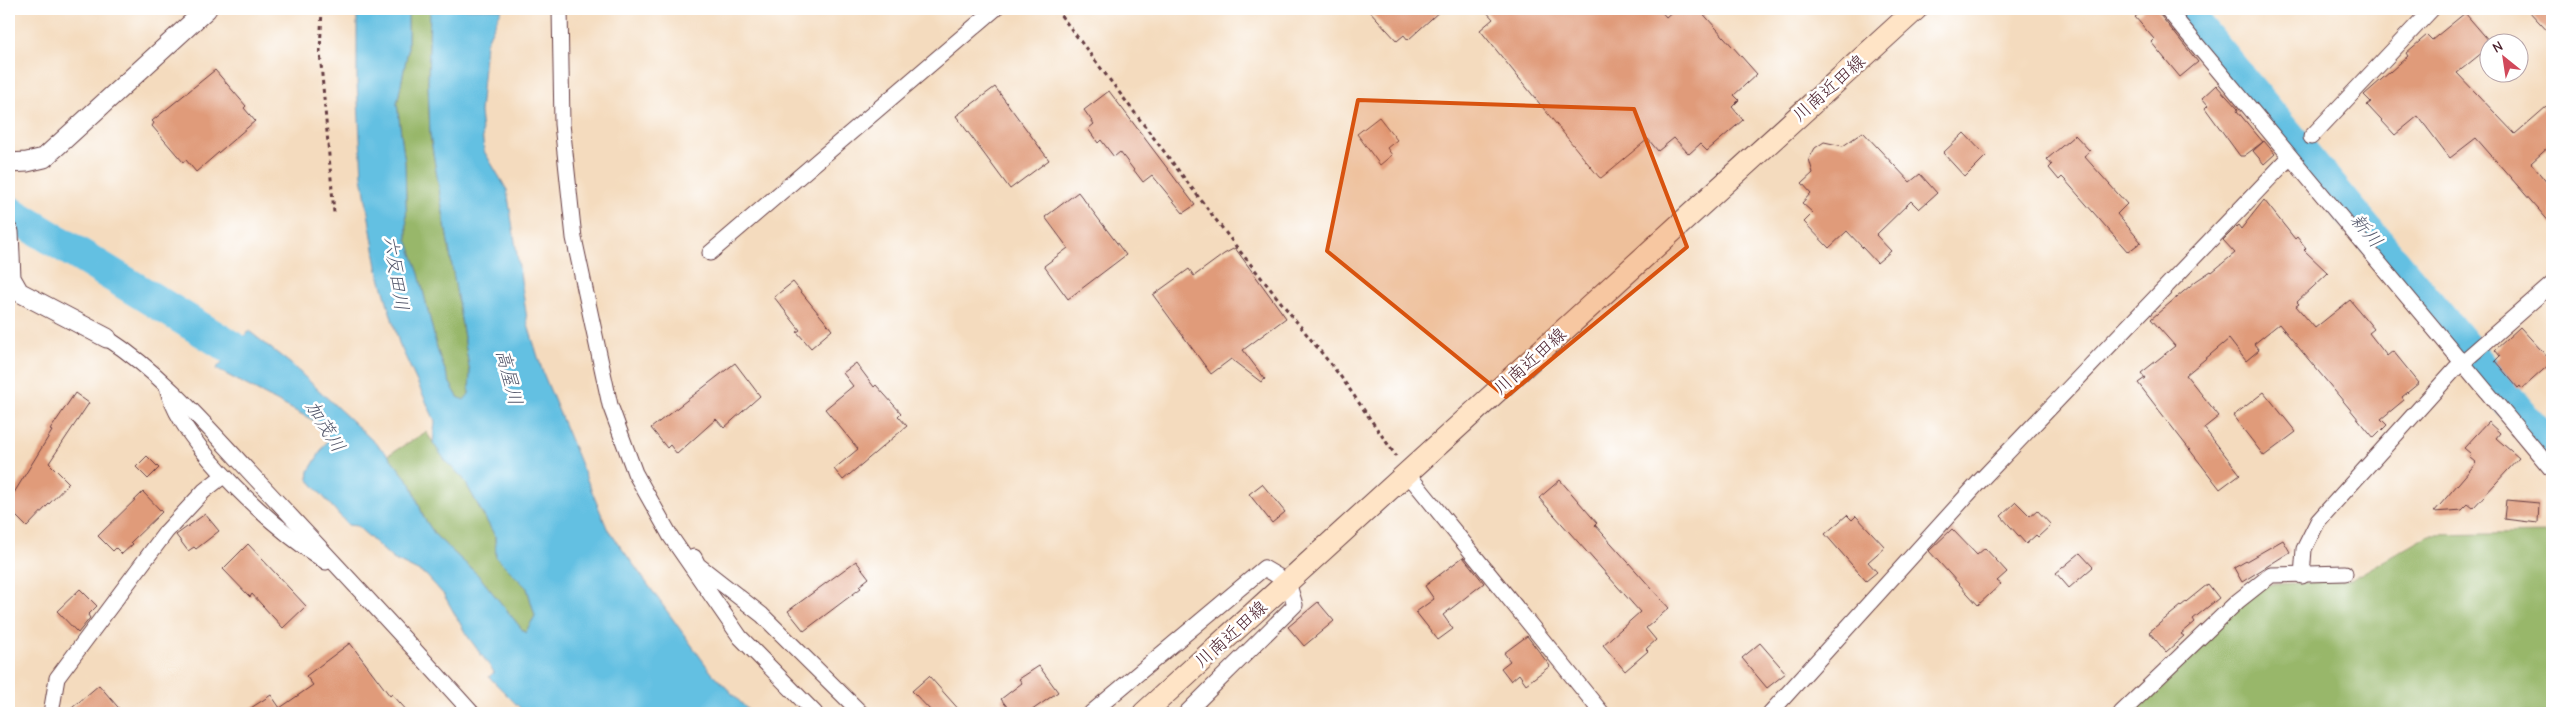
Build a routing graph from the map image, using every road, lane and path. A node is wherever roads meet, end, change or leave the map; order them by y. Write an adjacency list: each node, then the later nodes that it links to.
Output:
1 (207, 9): 11 (street)
2 (322, 9): 12 (path)
3 (560, 9): 23 (street)
4 (995, 9): 14 (street)
5 (1056, 9): 21 (path)
6 (1916, 9): 21 (main road, 川南近田線)
7 (2168, 9): 10 (street)
8 (2432, 9): 9 (street)
9 (2311, 137)
10 (2290, 157): 18 (street); 36 (street)
11 (9, 163)
12 (334, 213)
13 (9, 232): 15 (street)
14 (710, 253)
15 (10, 276): 17 (street)
16 (2552, 284): 18 (street)
17 (107, 338): 19 (street)
18 (2462, 363): 20 (street); 25 (street)
19 (167, 388): 22 (street); 26 (street)
20 (2552, 470)
21 (1407, 473): 27 (main road, 川南近田線); 35 (street)
22 (223, 476): 26 (street); 28 (street)
23 (671, 537): 30 (street); 31 (street)
24 (2345, 573): 25 (street)
25 (2302, 576): 37 (street)
26 (349, 577): 29 (street)
27 (1288, 582): 32 (street); 33 (main road, 川南近田線); 34 (street)
28 (50, 713)
29 (472, 713)
30 (815, 713)
31 (861, 713)
32 (1091, 713)
33 (1144, 713)
34 (1186, 713)
35 (1602, 713)
36 (1770, 713)
37 (2121, 713)

